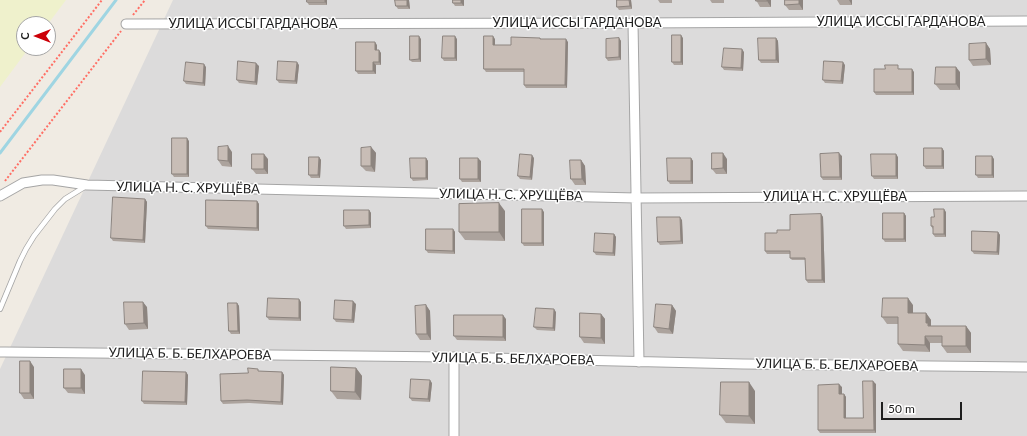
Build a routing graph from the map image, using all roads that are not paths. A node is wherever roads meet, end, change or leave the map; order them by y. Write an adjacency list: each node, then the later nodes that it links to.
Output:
1 (1027, 21): 2 (street, УЛИЦА ИССЫ ГАРДАНОВА)
2 (633, 23): 3 (street, УЛИЦА ИССЫ ГАРДАНОВА); 7 (street)
3 (126, 24)
4 (87, 185): 5 (street, УЛИЦА Н. С. ХРУЩЁВА); 7 (street, УЛИЦА Н. С. ХРУЩЁВА); 8 (lane)
5 (0, 196)
6 (1027, 196): 7 (street, УЛИЦА Н. С. ХРУЩЁВА)
7 (636, 198): 11 (street)
8 (0, 309)
9 (2, 350): 10 (street, УЛИЦА Б. Б. БЕЛХАРОЕВА)
10 (454, 357): 11 (street, УЛИЦА Б. Б. БЕЛХАРОЕВА); 13 (street)
11 (639, 362): 12 (street, УЛИЦА Б. Б. БЕЛХАРОЕВА)
12 (1027, 367)
13 (454, 436)

